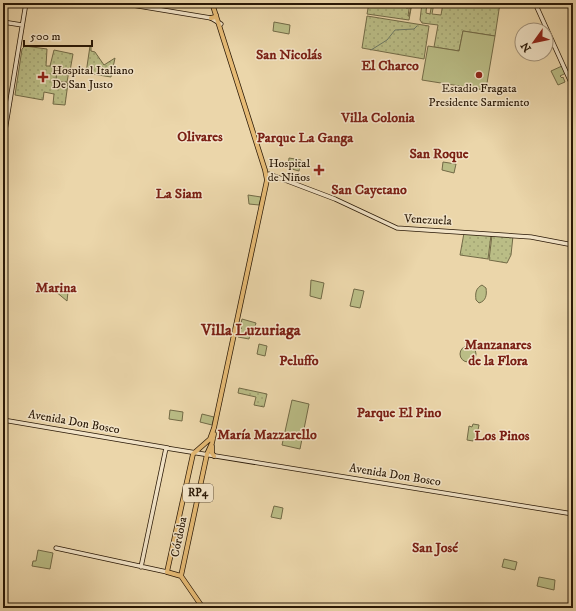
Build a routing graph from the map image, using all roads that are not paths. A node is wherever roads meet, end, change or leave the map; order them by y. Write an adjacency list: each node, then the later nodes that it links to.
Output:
1 (26, 3): 9 (main road)
2 (120, 3): 6 (main road)
3 (213, 3): 5 (main road, RP4); 10 (main road, RP4)
4 (535, 3): 11 (main road)
5 (216, 14): 7 (main road); 10 (main road, RP4)
6 (203, 17): 7 (main road); 10 (main road)
7 (211, 18): 10 (main road)
8 (3, 22): 9 (main road)
9 (22, 25): 14 (main road)
10 (220, 25): 12 (main road, RP4); 21 (main road, RP4)
11 (573, 87)
12 (242, 92): 13 (main road); 17 (main road, RP4)
13 (247, 105)
14 (3, 143)
15 (269, 174): 19 (main road, Venezuela)
16 (262, 217): 17 (main road)
17 (260, 222): 18 (main road); 22 (main road, RP4)
18 (260, 228)
19 (573, 246)
20 (250, 256): 21 (main road)
21 (250, 267): 22 (main road); 25 (main road, RP4)
22 (248, 276): 23 (main road, RP4)
23 (244, 294): 24 (main road); 25 (main road, RP4)
24 (243, 305)
25 (227, 373): 27 (main road, RP4)
26 (221, 389): 27 (main road)
27 (222, 398): 29 (main road, RP4); 31 (main road, RP4)
28 (3, 420): 30 (main road, Avenida Don Bosco)
29 (212, 443): 32 (main road, RP4); 33 (main road)
30 (166, 448): 31 (main road, Avenida Don Bosco); 36 (main road)
31 (194, 453): 32 (main road, Avenida Don Bosco); 37 (main road, RP4)
32 (206, 455): 33 (main road, Avenida Don Bosco); 38 (main road, Córdoba / RP4)
33 (214, 456): 34 (main road, Avenida Don Bosco)
34 (573, 514)
35 (56, 548): 36 (main road)
36 (141, 567): 37 (main road)
37 (167, 572): 38 (main road)
38 (181, 576): 39 (main road)
39 (203, 608)

